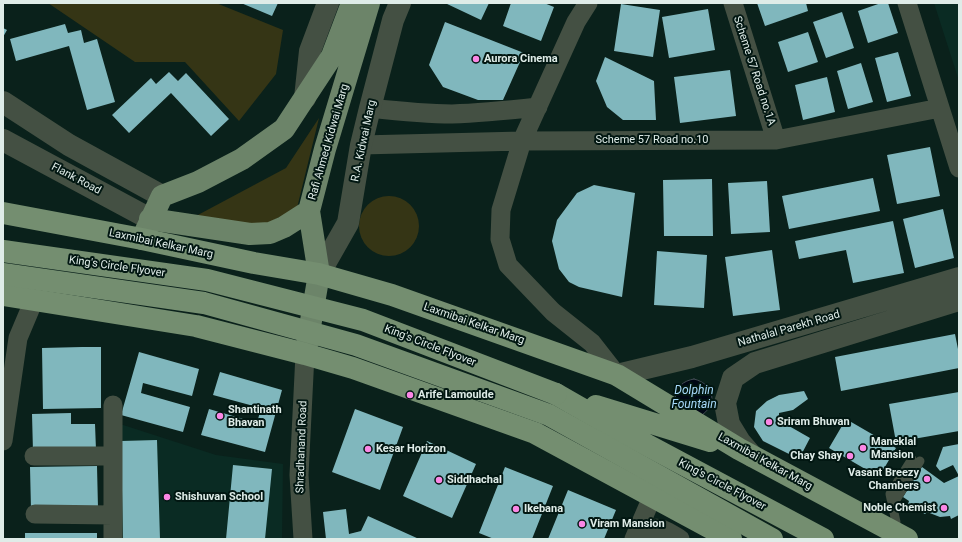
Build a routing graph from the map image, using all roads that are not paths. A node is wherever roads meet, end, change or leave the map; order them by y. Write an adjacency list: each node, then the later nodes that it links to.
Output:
1 (328, 3): 8 (street)
2 (352, 3): 8 (main road)
3 (369, 3): 19 (main road, Rafi Ahmed Kidwai Marg)
4 (400, 3): 11 (street, R.A. Kidwai Marg)
5 (588, 3): 10 (street)
6 (733, 3): 14 (street, Scheme 57 Road no.1A)
7 (907, 3): 12 (street)
8 (305, 98): 18 (main road)
9 (3, 102): 18 (street)
10 (538, 107): 11 (street); 15 (street)
11 (370, 108): 16 (street, R.A. Kidwai Marg)
12 (940, 108): 14 (street, Scheme 57 Road no.10); 17 (street)
13 (3, 140): 21 (street, Flank Road)
14 (776, 140): 15 (street, Scheme 57 Road no.10)
15 (522, 141): 16 (street, Scheme 57 Road no.10); 32 (street)
16 (361, 145): 24 (street, R.A. Kidwai Marg)
17 (959, 168)
18 (162, 196): 21 (main road)
19 (310, 211): 21 (main road); 24 (main road, Rafi Ahmed Kidwai Marg)
20 (3, 214): 21 (highway, Laxmibai Kelkar Marg)
21 (146, 229): 24 (highway, Laxmibai Kelkar Marg)
22 (3, 251): 33 (highway, King's Circle Flyover, bridge)
23 (3, 274): 50 (highway, King's Circle Flyover, bridge)
24 (319, 274): 31 (main road, Rafi Ahmed Kidwai Marg); 32 (highway, Laxmibai Kelkar Marg)
25 (959, 278): 32 (street, Nathalal Parekh Road)
26 (3, 295): 27 (highway)
27 (34, 300): 29 (street); 31 (highway)
28 (959, 300): 36 (street, Nathalal Parekh Road)
29 (18, 338): 30 (street); 35 (street)
30 (3, 354)
31 (305, 354): 40 (highway); 46 (street, Shradhanand Road)
32 (617, 375): 36 (highway, Laxmibai Kelkar Marg)
33 (556, 394): 36 (highway); 51 (highway, King's Circle Flyover)
34 (113, 405): 38 (street)
35 (3, 441)
36 (746, 453): 44 (highway, Laxmibai Kelkar Marg)
37 (34, 456): 38 (street)
38 (113, 456): 42 (street)
39 (916, 460): 44 (lane)
40 (652, 497): 43 (street); 47 (street); 49 (highway)
41 (35, 514): 42 (street)
42 (113, 515): 45 (street)
43 (650, 534): 48 (street)
44 (899, 535)
45 (113, 539)
46 (302, 539)
47 (634, 539)
48 (680, 539)
49 (730, 539)
50 (772, 539)
51 (824, 539)

